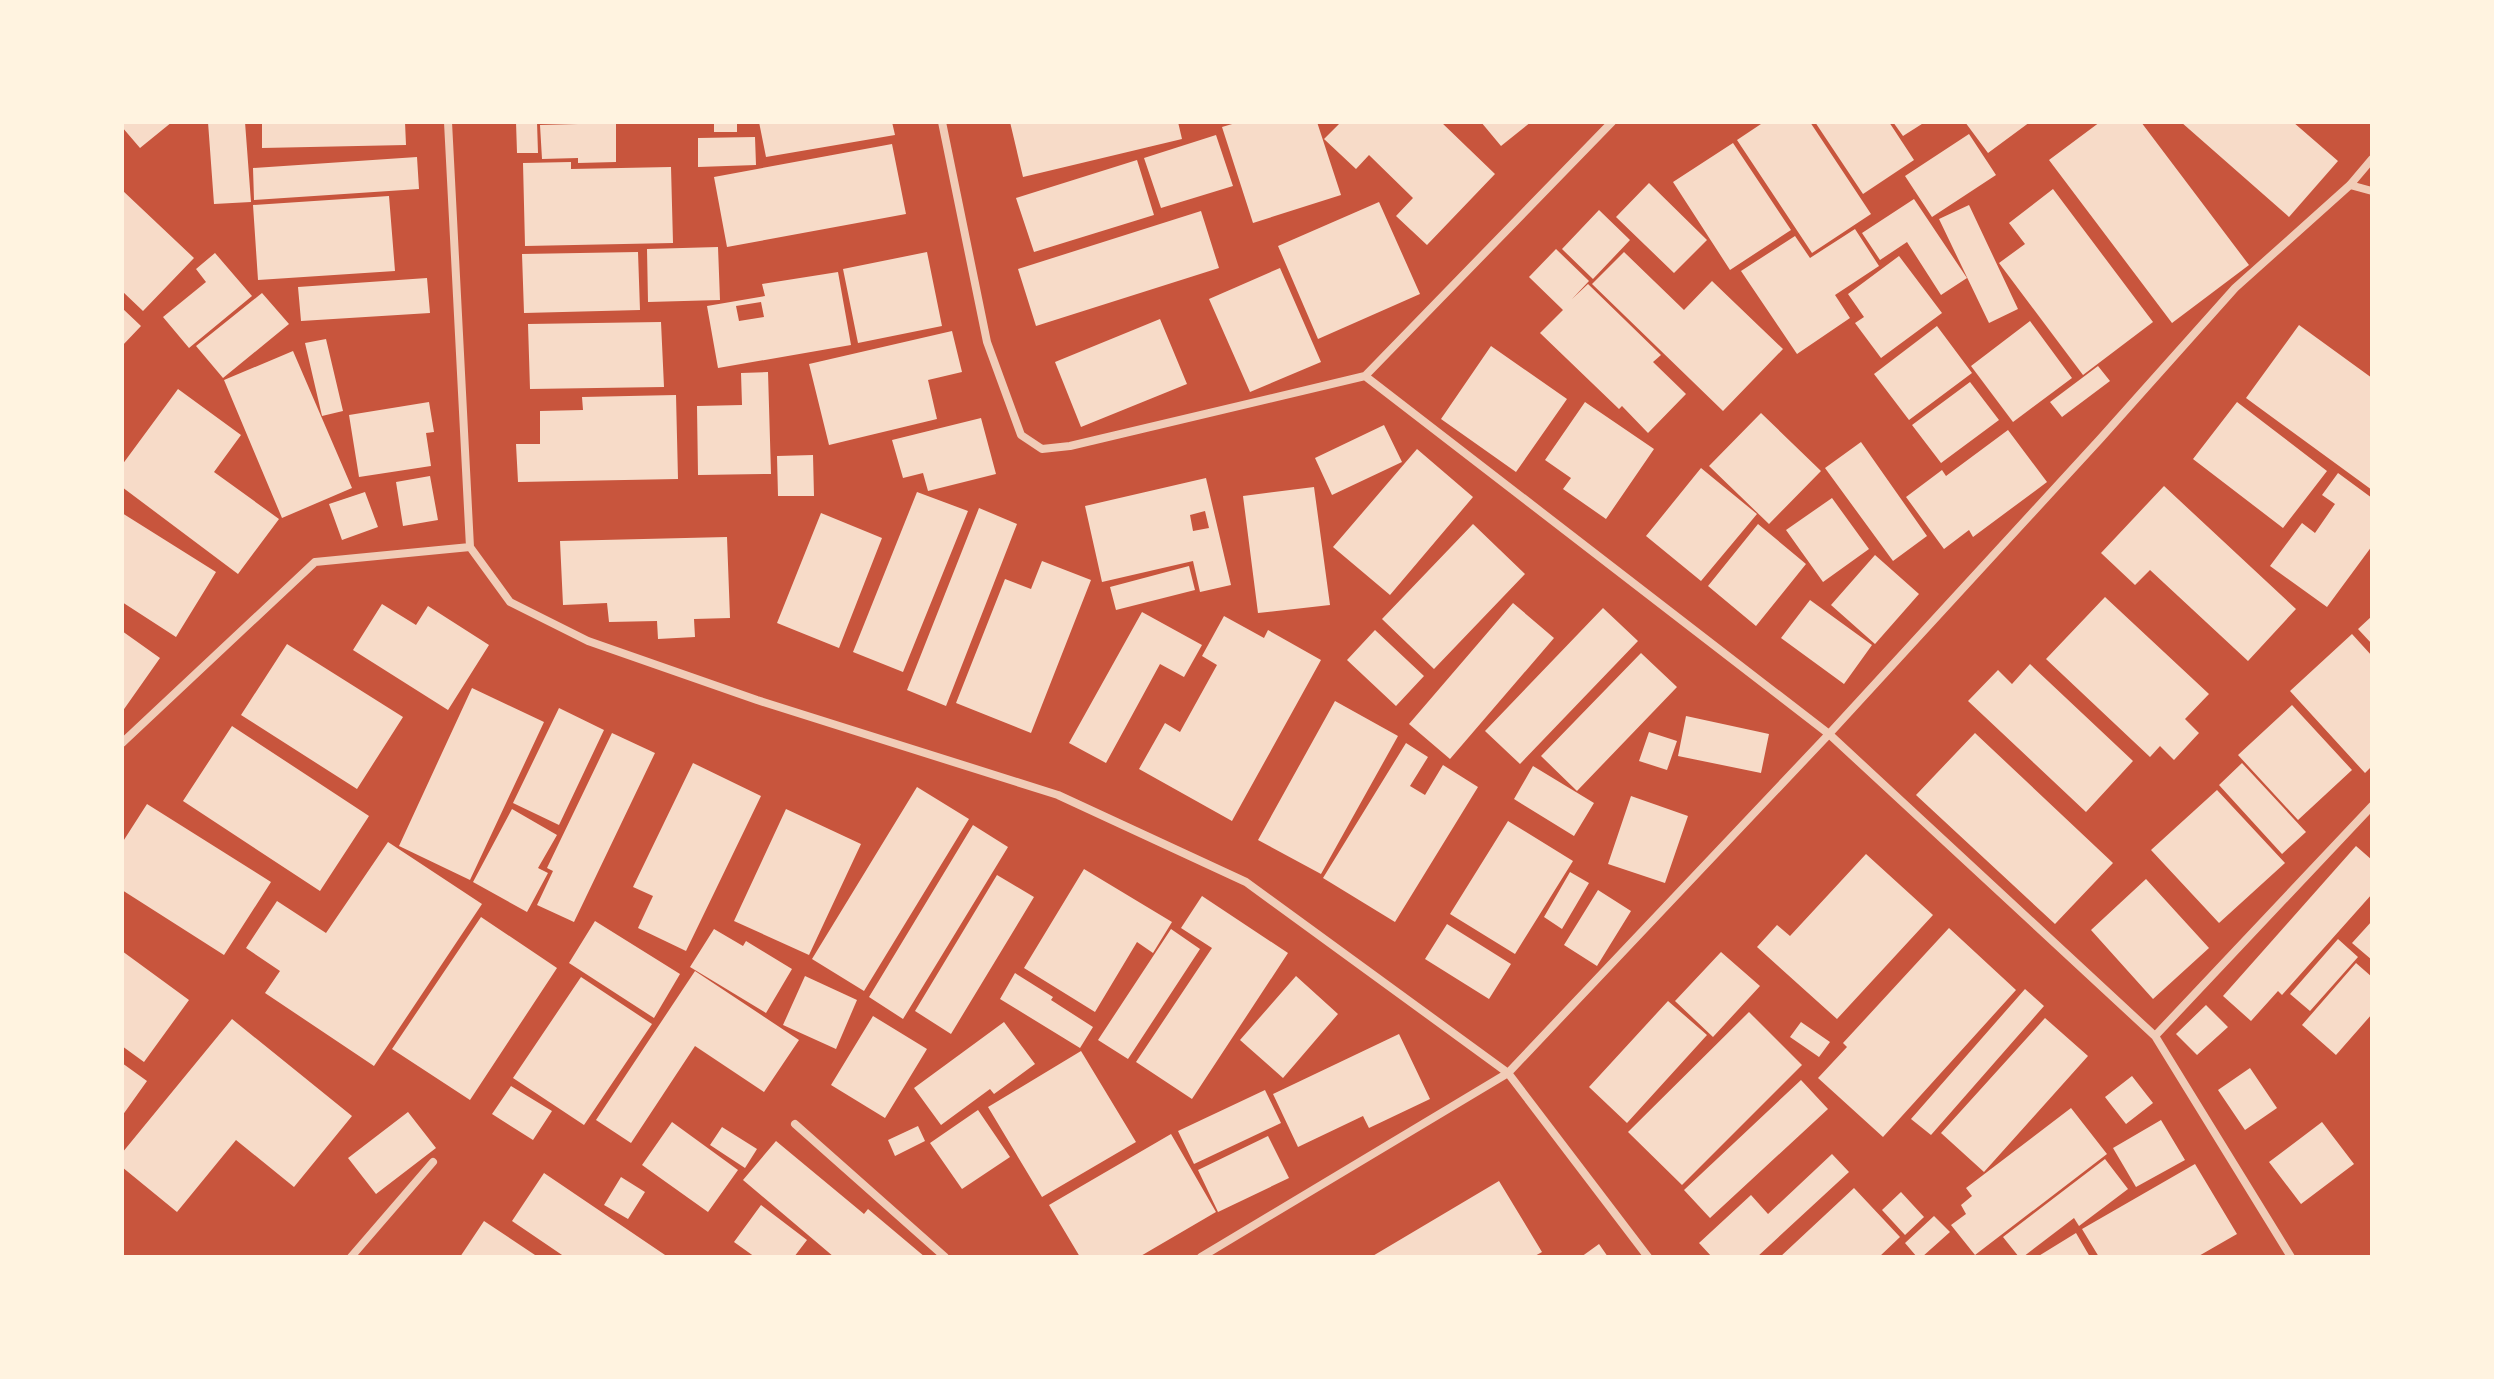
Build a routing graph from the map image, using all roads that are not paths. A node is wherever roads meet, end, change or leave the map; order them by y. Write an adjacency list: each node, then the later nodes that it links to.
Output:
1 (448, 122): 8 (street)
2 (942, 122): 7 (street)
3 (1612, 122): 7 (street)
4 (2372, 159): 5 (street)
5 (2350, 185): 6 (street); 9 (street)
6 (2372, 191)
7 (1365, 376): 9 (street)
8 (470, 547): 10 (street); 13 (street)
9 (1829, 734): 12 (street); 13 (street)
10 (122, 743)
11 (2372, 806): 12 (street)
12 (2155, 1036): 20 (street)
13 (1508, 1073): 18 (street); 19 (street)
14 (795, 1124): 17 (street)
15 (433, 1162): 16 (street)
16 (351, 1257)
17 (945, 1257)
18 (1201, 1257)
19 (1648, 1257)
20 (2291, 1257)

